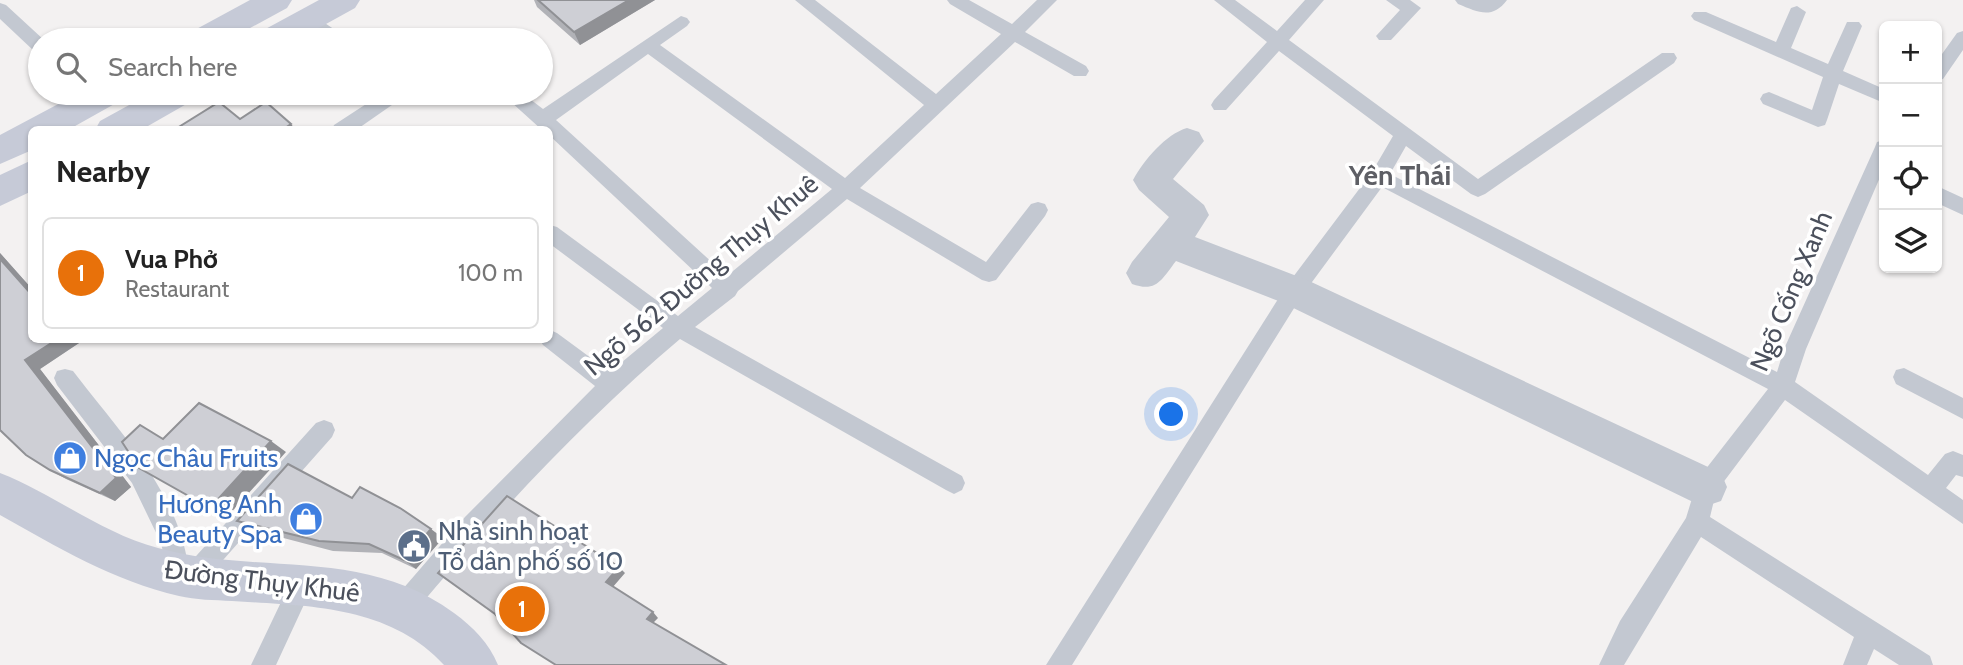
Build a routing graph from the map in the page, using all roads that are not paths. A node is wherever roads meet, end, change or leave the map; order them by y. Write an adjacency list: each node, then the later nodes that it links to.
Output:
1 (276, 0): 17 (main road)
2 (344, 0): 14 (main road)
3 (804, 0): 33 (lane)
4 (956, 0): 20 (lane)
5 (1048, 0): 20 (lane, Ngõ 562 Đường Thụy Khuê)
6 (1223, 0): 24 (lane)
7 (1315, 0): 24 (lane)
8 (1395, 0): 22 (lane)
9 (1464, 0): 10 (lane)
10 (1498, 0)
11 (0, 9): 21 (lane)
12 (1797, 12): 26 (lane)
13 (1700, 16): 26 (lane)
14 (310, 19): 18 (main road); 19 (lane)
15 (681, 22): 25 (lane)
16 (1853, 26): 30 (lane)
17 (224, 28)
18 (293, 28)
19 (322, 28)
20 (1013, 31): 29 (lane); 33 (lane, Ngõ 562 Đường Thụy Khuê)
21 (28, 36)
22 (1385, 36)
23 (1963, 38): 28 (lane)
24 (1278, 40): 38 (lane); 45 (lane)
25 (649, 46): 39 (lane); 52 (lane)
26 (1781, 50): 30 (lane)
27 (1668, 58): 45 (lane)
28 (1942, 67)
29 (1080, 71)
30 (1833, 73): 31 (lane); 32 (lane)
31 (1879, 94)
32 (1769, 99)
33 (936, 104): 52 (lane, Ngõ 562 Đường Thụy Khuê)
34 (80, 105): 40 (main road)
35 (156, 105): 41 (main road)
36 (378, 105): 42 (lane)
37 (525, 105): 39 (lane)
38 (1220, 105)
39 (543, 119): 43 (lane)
40 (46, 126)
41 (119, 126)
42 (347, 126)
43 (551, 126)
44 (553, 128): 60 (lane)
45 (1404, 132): 51 (lane)
46 (28, 136): 48 (main road)
47 (1187, 141): 58 (street)
48 (0, 151)
49 (1879, 164): 67 (lane, Ngõ Cống Xanh)
50 (28, 176): 53 (main road)
51 (1379, 177): 61 (lane); 67 (lane)
52 (846, 189): 56 (lane); 60 (lane, Ngõ 562 Đường Thụy Khuê)
53 (0, 192)
54 (1942, 196): 55 (lane)
55 (1963, 207)
56 (1038, 210)
57 (553, 235): 62 (lane)
58 (1171, 243): 59 (street); 61 (street)
59 (1144, 272)
60 (728, 290): 62 (lane, Ngõ 562 Đường Thụy Khuê)
61 (1294, 291): 74 (street); 82 (lane)
62 (680, 329): 66 (lane, Ngõ 562 Đường Thụy Khuê); 71 (lane)
63 (553, 341): 66 (lane)
64 (1905, 377): 68 (lane)
65 (65, 378): 76 (lane)
66 (610, 385): 78 (lane, Ngõ 562 Đường Thụy Khuê)
67 (1783, 386): 72 (lane); 74 (lane, Ngõ Cống Xanh)
68 (1963, 409)
69 (324, 430): 76 (lane)
70 (1963, 467): 72 (lane)
71 (954, 483)
72 (1930, 489): 75 (lane)
73 (0, 493): 76 (main road, Đường Thụy Khuê)
74 (1702, 505): 79 (lane); 83 (lane, Ngõ Cống Xanh)
75 (1963, 513)
76 (185, 576): 77 (main road, Đường Thụy Khuê)
77 (301, 586): 78 (main road, Đường Thụy Khuê); 80 (lane)
78 (404, 606): 81 (main road, Đường Thụy Khuê)
79 (1869, 631): 84 (lane); 85 (lane)
80 (263, 665)
81 (475, 665)
82 (1058, 665)
83 (1611, 665)
84 (1855, 665)
85 (1921, 665)

